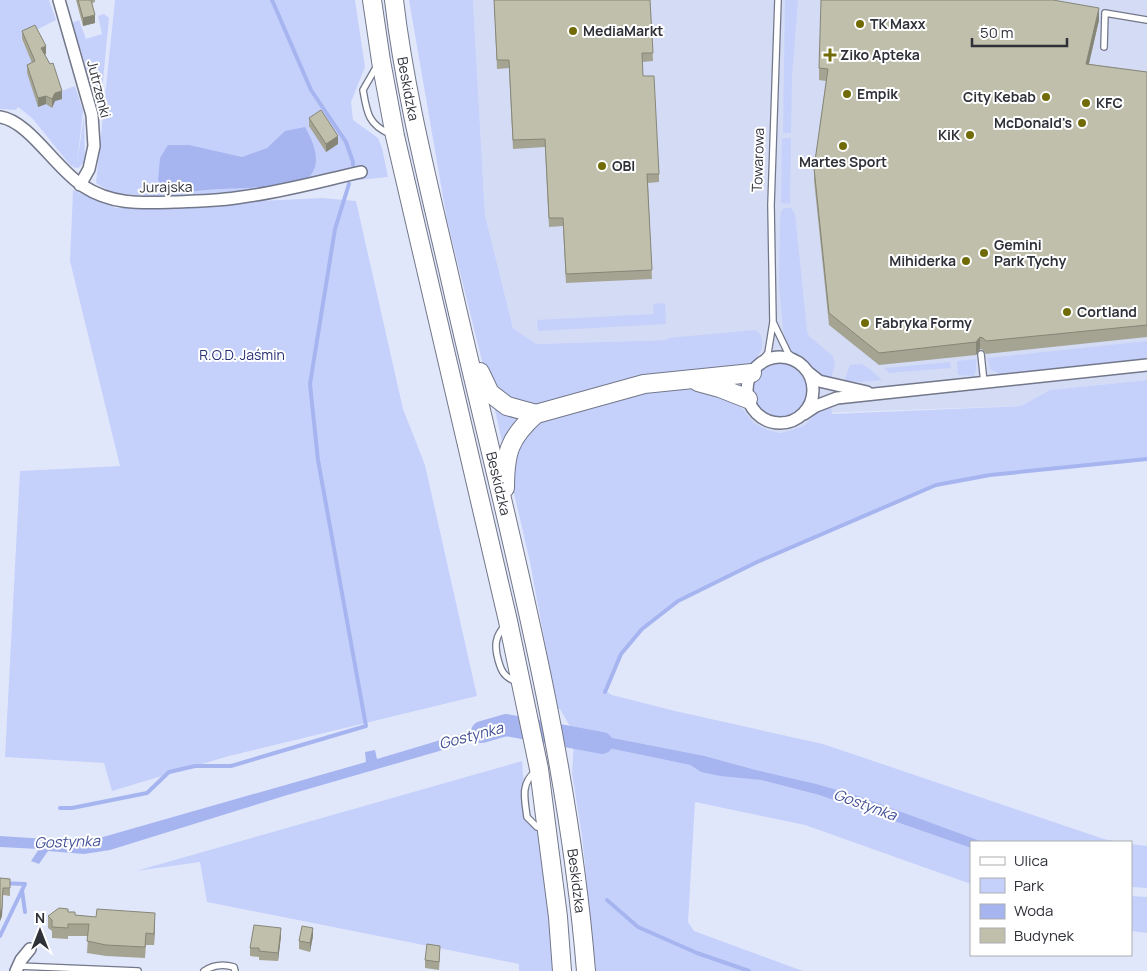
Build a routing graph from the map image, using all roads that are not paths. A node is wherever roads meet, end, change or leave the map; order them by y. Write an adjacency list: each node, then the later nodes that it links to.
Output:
1 (59, 0): 9 (street, Jutrzenki)
2 (394, 0): 11 (main road, Beskidzka)
3 (778, 0): 10 (lane, Towarowa)
4 (372, 4): 28 (main road, Beskidzka)
5 (1147, 20): 6 (lane)
6 (1104, 47)
7 (0, 117): 9 (street, Jurajska)
8 (361, 172): 9 (street, Jurajska)
9 (80, 185)
10 (772, 322): 14 (lane, Towarowa); 15 (lane, Towarowa)
11 (465, 343): 20 (main road); 22 (main road, Beskidzka)
12 (981, 354): 17 (lane)
13 (1147, 365): 17 (street, Towarowa)
14 (756, 368): 15 (street); 16 (main road); 19 (street)
15 (805, 369): 18 (street, Towarowa); 21 (street)
16 (690, 379): 19 (main road); 20 (main road)
17 (984, 383): 18 (street, Towarowa)
18 (878, 394): 21 (street, Towarowa)
19 (748, 399): 21 (street)
20 (536, 414): 22 (main road)
21 (804, 414)
22 (505, 514): 29 (main road, Beskidzka)
23 (30, 949): 24 (street)
24 (16, 969): 25 (lane)
25 (138, 971)
26 (204, 971): 27 (lane)
27 (234, 971)
28 (562, 971)
29 (586, 971)

